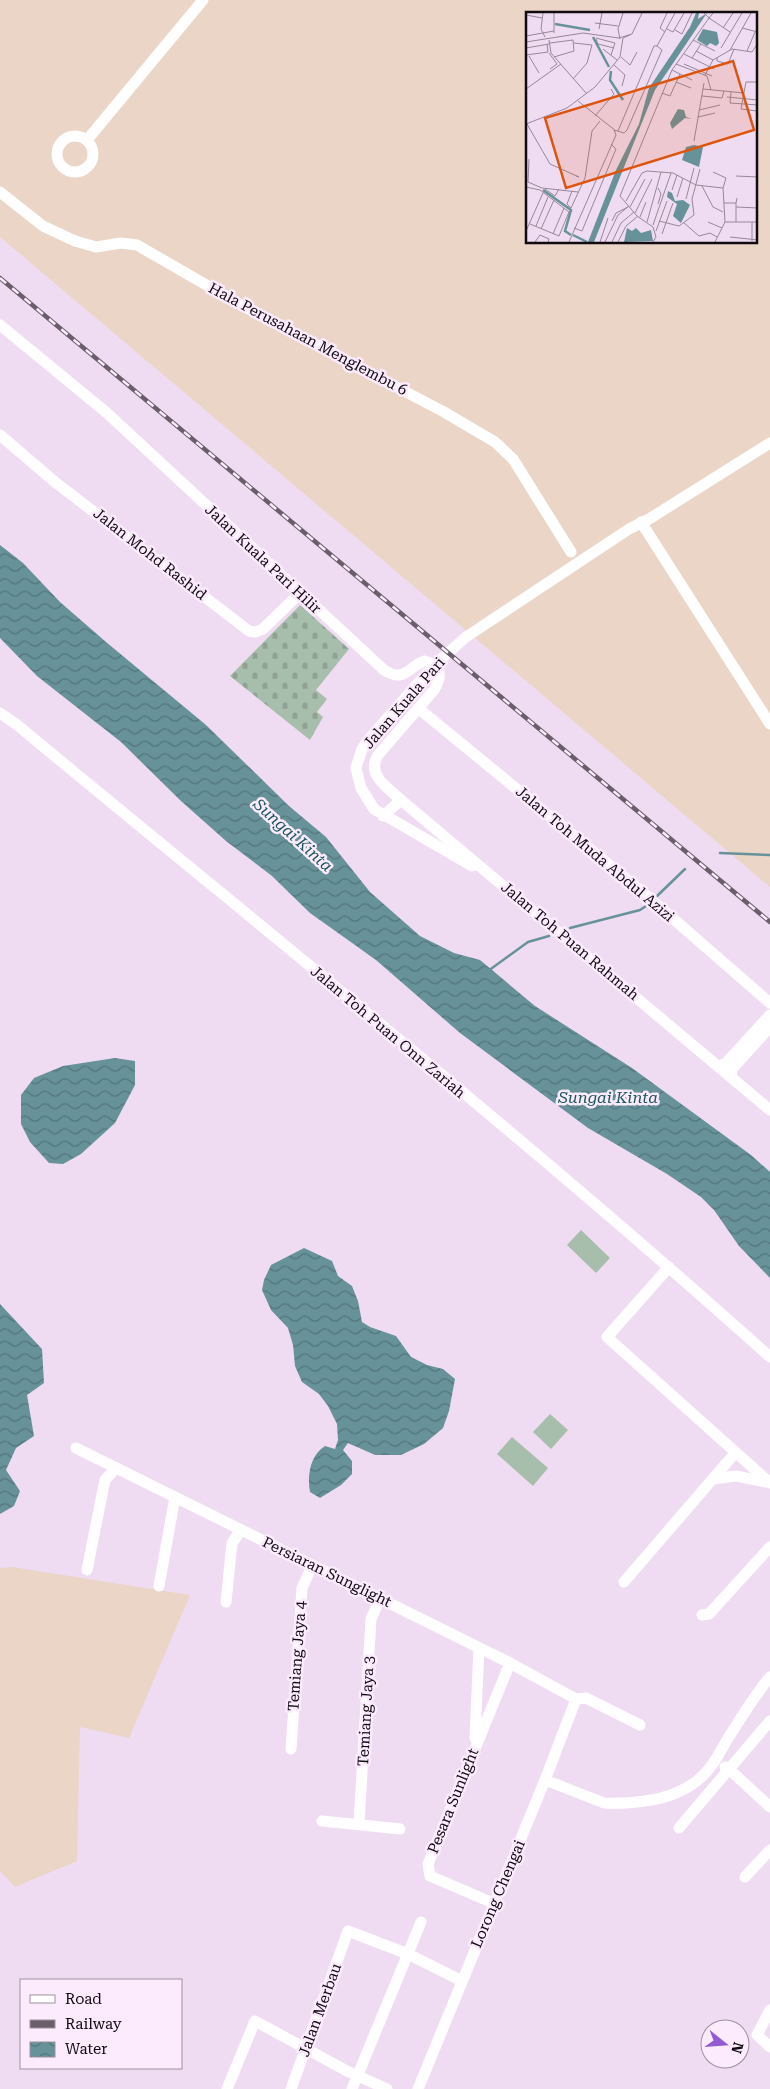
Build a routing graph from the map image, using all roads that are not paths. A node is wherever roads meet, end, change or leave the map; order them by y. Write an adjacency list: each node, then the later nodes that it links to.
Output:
1 (203, 0): 2 (street)
2 (87, 140)
3 (0, 192): 9 (street, Hala Perusahaan Menglembu 6)
4 (0, 325): 10 (street, Jalan Kuala Pari Hilir)
5 (0, 435): 10 (street, Jalan Mohd Rashid)
6 (770, 436): 8 (street, Jalan Kuala Pari)
7 (770, 443): 8 (street, Jalan Kuala Pari)
8 (641, 522): 13 (street); 16 (street, Jalan Kuala Pari)
9 (571, 552)
10 (300, 593): 11 (street, Jalan Kuala Pari Hilir)
11 (418, 708): 14 (street, Jalan Kuala Pari Hilir); 18 (street, Jalan Toh Muda Abdul Azizi)
12 (0, 713): 23 (street, Jalan Toh Puan Onn Zariah)
13 (770, 724)
14 (373, 769): 15 (street, Jalan Toh Puan Rahmah)
15 (402, 800): 16 (street); 17 (street, Jalan Toh Puan Rahmah)
16 (379, 812): 17 (street, Jalan Kuala Pari)
17 (497, 880): 20 (street, Jalan Toh Puan Rahmah)
18 (770, 1003)
19 (769, 1021): 20 (street); 21 (street)
20 (720, 1066): 21 (street, Jalan Toh Puan Rahmah)
21 (731, 1077): 22 (street, Jalan Toh Puan Rahmah)
22 (770, 1110)
23 (669, 1266): 24 (street, Jalan Toh Puan Onn Zariah); 26 (street)
24 (770, 1357)
25 (76, 1448): 27 (street, Persiaran Sunglight)
26 (735, 1453): 28 (street); 29 (street)
27 (116, 1468): 30 (street, Persiaran Sunglight); 34 (street)
28 (713, 1479): 29 (street); 35 (street)
29 (770, 1484)
30 (176, 1497): 31 (street, Persiaran Sunglight); 36 (street)
31 (241, 1530): 33 (street, Persiaran Sunglight); 38 (street)
32 (770, 1548): 39 (street)
33 (312, 1566): 37 (street, Persiaran Sunglight); 47 (street, Temiang Jaya 4)
34 (86, 1570)
35 (624, 1582)
36 (159, 1586)
37 (380, 1599): 40 (street, Persiaran Sunglight); 53 (street, Temiang Jaya 3)
38 (226, 1602)
39 (702, 1615)
40 (479, 1648): 41 (street, Persiaran Sunglight); 46 (street)
41 (510, 1663): 43 (street, Persiaran Sunglight); 46 (street, Pesara Sunlight)
42 (770, 1677): 48 (street)
43 (576, 1699): 45 (street, Persiaran Sunglight); 50 (street, Lorong Chengai)
44 (770, 1722): 49 (street)
45 (640, 1725)
46 (474, 1747): 58 (street, Pesara Sunlight)
47 (291, 1749)
48 (714, 1762): 49 (street); 50 (street)
49 (730, 1770): 51 (street); 54 (street)
50 (545, 1780): 58 (street, Lorong Chengai)
51 (770, 1807)
52 (322, 1821): 53 (street)
53 (359, 1824): 55 (street)
54 (679, 1828)
55 (400, 1829)
56 (770, 1850): 57 (street)
57 (745, 1877)
58 (493, 1903): 61 (street, Lorong Chengai)
59 (422, 1922): 60 (street)
60 (408, 1954): 61 (street); 64 (street, Jalan Merbau); 65 (street)
61 (462, 1981): 70 (street, Lorong Chengai)
62 (770, 2010): 63 (street)
63 (770, 2047)
64 (306, 2049): 65 (street); 66 (street); 67 (street, Jalan Merbau)
65 (357, 2076): 68 (street); 69 (street)
66 (227, 2089)
67 (291, 2089)
68 (352, 2089)
69 (387, 2089)
70 (418, 2089)

